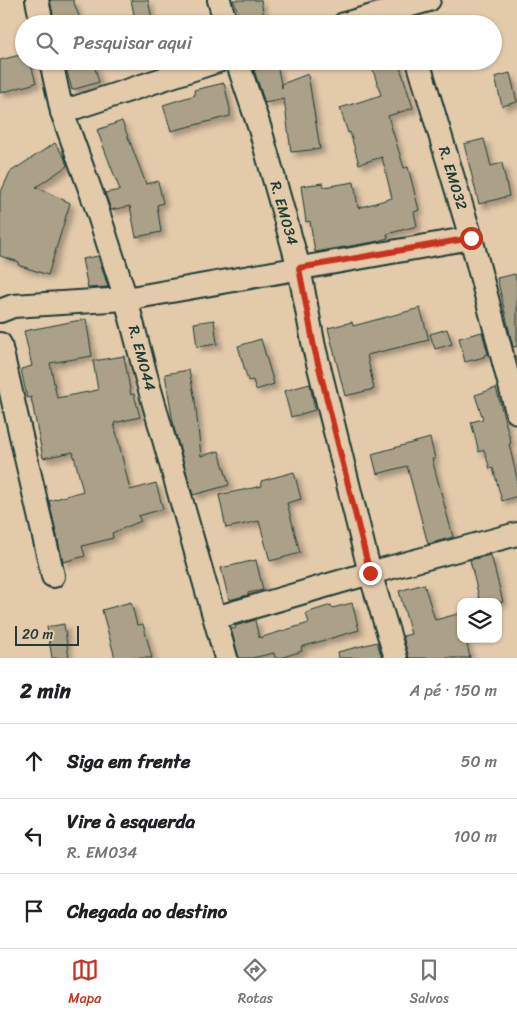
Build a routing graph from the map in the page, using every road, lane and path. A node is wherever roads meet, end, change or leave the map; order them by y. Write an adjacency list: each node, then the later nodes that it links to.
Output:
1 (37, 0): 5 (street)
2 (219, 0): 6 (street)
3 (429, 0): 4 (street)
4 (402, 10): 7 (street)
5 (40, 15)
6 (223, 15)
7 (381, 15)
8 (53, 70): 12 (street, R. EM044)
9 (190, 70): 12 (street)
10 (240, 70): 14 (street, R. EM034)
11 (421, 70): 13 (street, R. EM032)
12 (62, 112): 15 (street, R. EM044)
13 (471, 238): 14 (street); 18 (street, R. EM032)
14 (299, 268): 15 (street); 20 (street, R. EM034)
15 (126, 299): 16 (street); 22 (street, R. EM044)
16 (0, 311)
17 (0, 344): 21 (street)
18 (517, 412)
19 (517, 534): 20 (street)
20 (370, 573): 22 (street); 24 (street, R. EM034)
21 (53, 576)
22 (215, 618): 23 (street, R. EM044)
23 (226, 658)
24 (396, 658)

